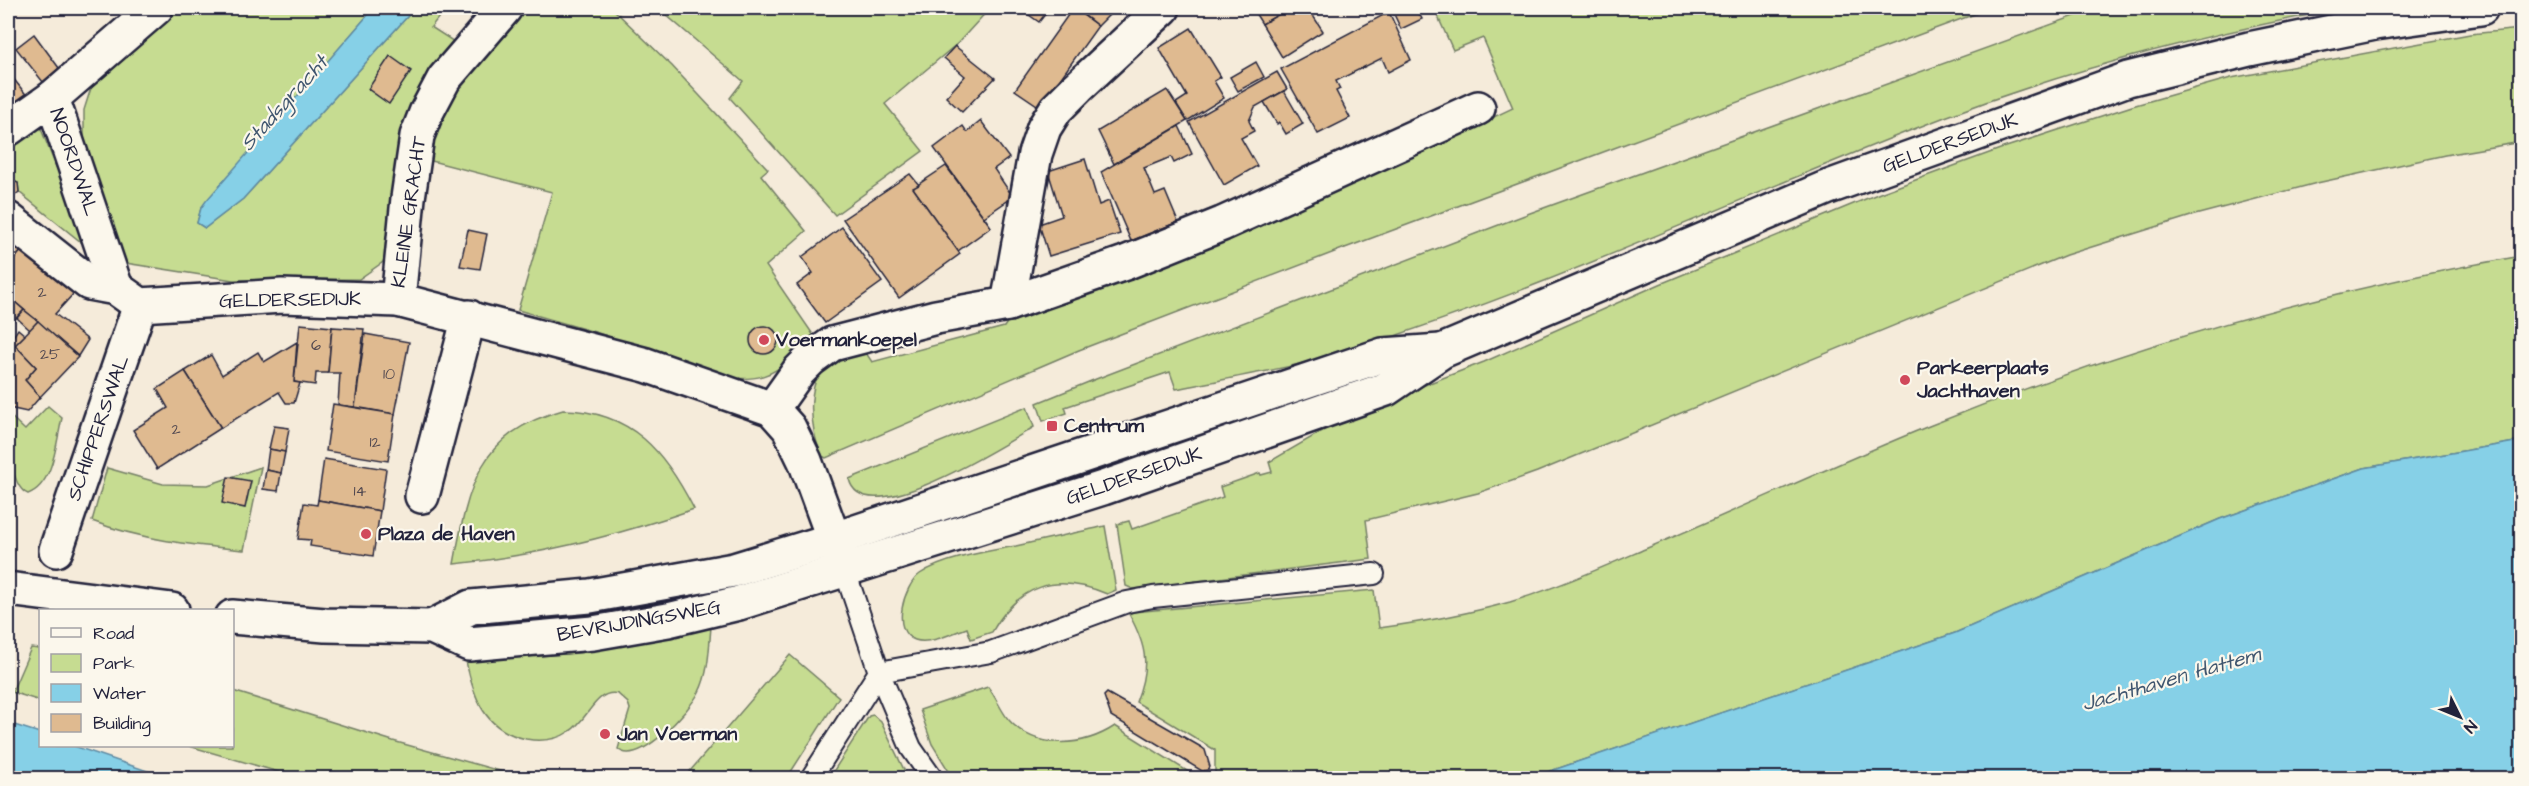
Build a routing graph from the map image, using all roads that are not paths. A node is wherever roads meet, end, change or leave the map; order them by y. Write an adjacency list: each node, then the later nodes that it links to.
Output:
1 (156, 8): 5 (street, NOORDWAL)
2 (505, 8): 10 (street, KLEINE GRACHT)
3 (1163, 8): 11 (street)
4 (2481, 8): 16 (street, GELDERSEDIJK)
5 (52, 98): 7 (street); 9 (street, NOORDWAL)
6 (1478, 108): 11 (street)
7 (8, 129)
8 (8, 219): 9 (street, GELDERSEDIJK)
9 (128, 297): 10 (street, GELDERSEDIJK); 15 (street, SCHIPPERSWAL)
10 (398, 300): 12 (street, GELDERSEDIJK)
11 (1008, 304): 13 (street)
12 (469, 317): 13 (street, GELDERSEDIJK); 14 (street)
13 (772, 409): 16 (street)
14 (422, 496)
15 (56, 550)
16 (840, 554): 20 (street, BEVRIJDINGSWEG); 21 (lane)
17 (1374, 574): 21 (lane)
18 (8, 589): 19 (street)
19 (164, 609)
20 (234, 617)
21 (879, 672): 22 (lane); 23 (lane)
22 (811, 778)
23 (932, 778)

